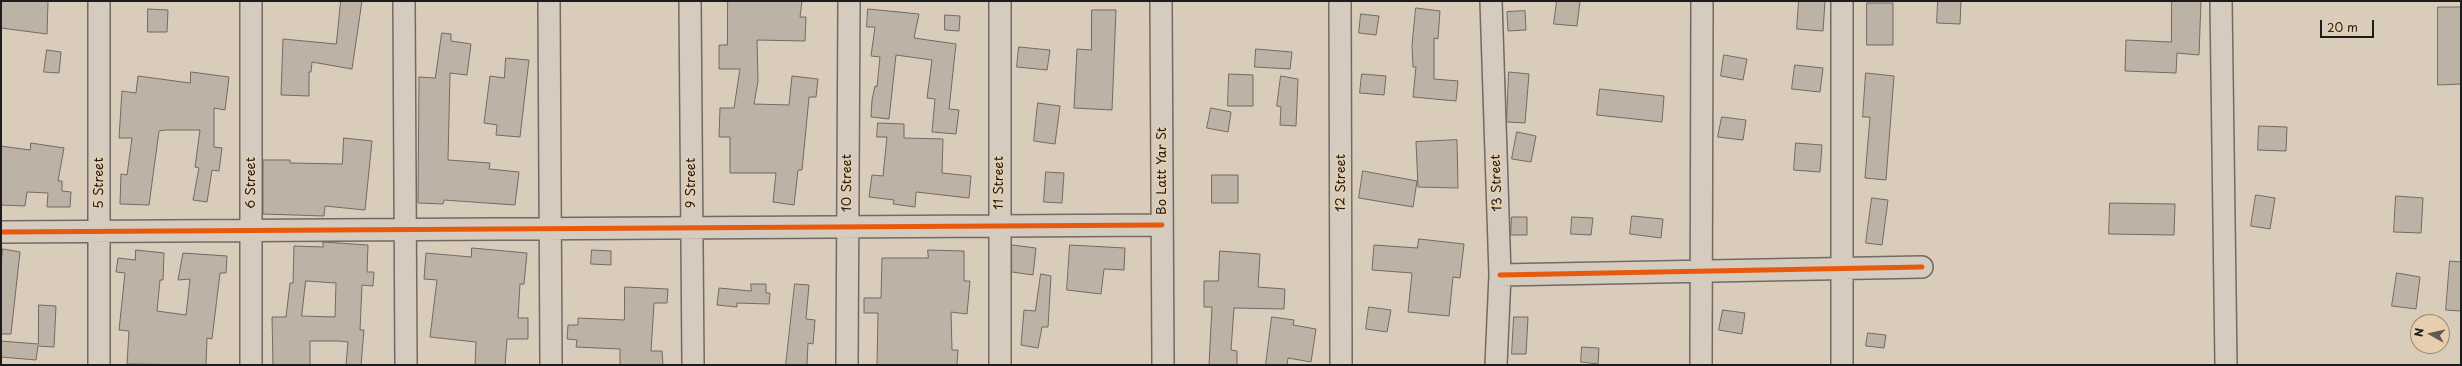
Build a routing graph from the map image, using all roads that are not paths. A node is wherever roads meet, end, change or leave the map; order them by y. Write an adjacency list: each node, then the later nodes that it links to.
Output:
1 (99, 1): 22 (street, 5 Street)
2 (251, 1): 20 (street, 6 Street)
3 (404, 1): 19 (street)
4 (549, 1): 18 (street)
5 (690, 1): 17 (street, 9 Street)
6 (848, 1): 16 (street, 10 Street)
7 (1000, 1): 15 (street, 11 Street)
8 (1161, 1): 14 (street, Bo Latt Yar St)
9 (1340, 1): 35 (street, 12 Street)
10 (1491, 1): 26 (street, 13 Street)
11 (1702, 1): 25 (street)
12 (1842, 1): 24 (street)
13 (2221, 1): 39 (street)
14 (1162, 225): 15 (street); 34 (street, Bo Latt Yar St)
15 (999, 226): 16 (street); 33 (street, 11 Street)
16 (847, 227): 17 (street); 32 (street, 10 Street)
17 (692, 228): 18 (street); 31 (street, 9 Street)
18 (550, 229): 19 (street); 30 (street)
19 (405, 230): 20 (street); 29 (street)
20 (251, 231): 22 (street); 28 (street, 6 Street)
21 (1, 232): 22 (street)
22 (99, 232): 27 (street, 5 Street)
23 (1922, 267): 24 (street)
24 (1842, 268): 25 (street); 38 (street)
25 (1701, 270): 26 (street); 37 (street)
26 (1500, 275): 36 (street, 13 Street)
27 (100, 365)
28 (251, 365)
29 (406, 365)
30 (551, 365)
31 (693, 365)
32 (847, 365)
33 (1000, 365)
34 (1163, 365)
35 (1341, 365)
36 (1496, 365)
37 (1701, 365)
38 (1842, 365)
39 (2226, 365)

